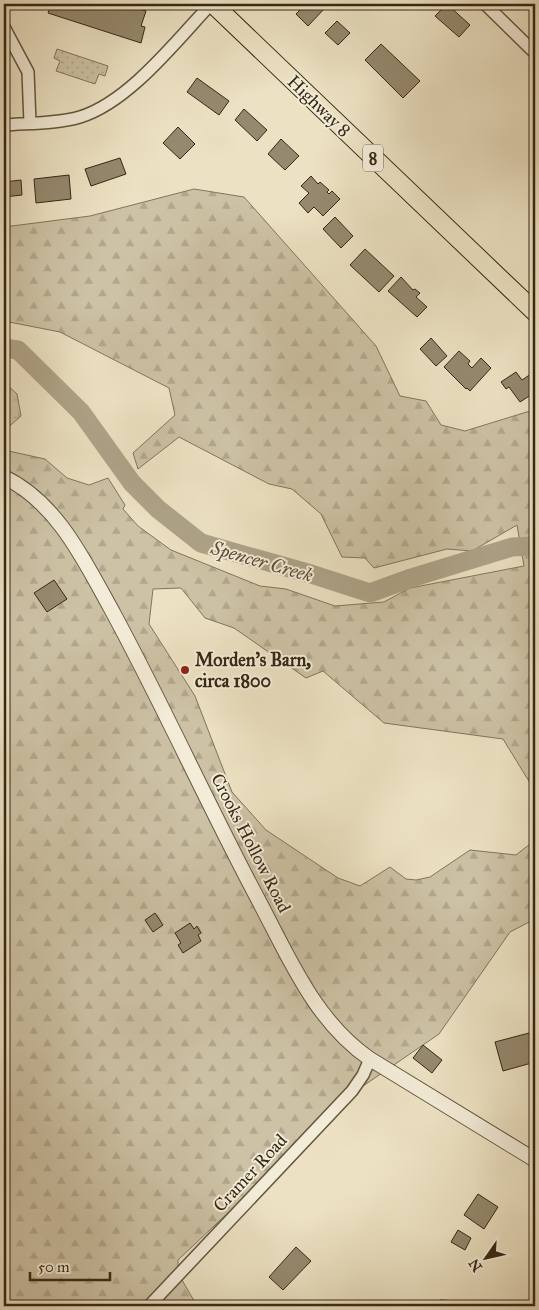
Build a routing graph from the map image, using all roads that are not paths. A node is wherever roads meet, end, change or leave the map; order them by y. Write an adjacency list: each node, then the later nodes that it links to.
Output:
1 (212, 4): 5 (street); 7 (main road, Highway 8 / 8)
2 (485, 4): 4 (street)
3 (4, 27): 5 (street)
4 (535, 53)
5 (30, 123): 6 (street)
6 (4, 125)
7 (535, 312)
8 (4, 478): 9 (street, Crooks Hollow Road)
9 (370, 1059): 10 (street, Crooks Hollow Road); 11 (street, Cramer Road)
10 (535, 1160)
11 (148, 1306)

